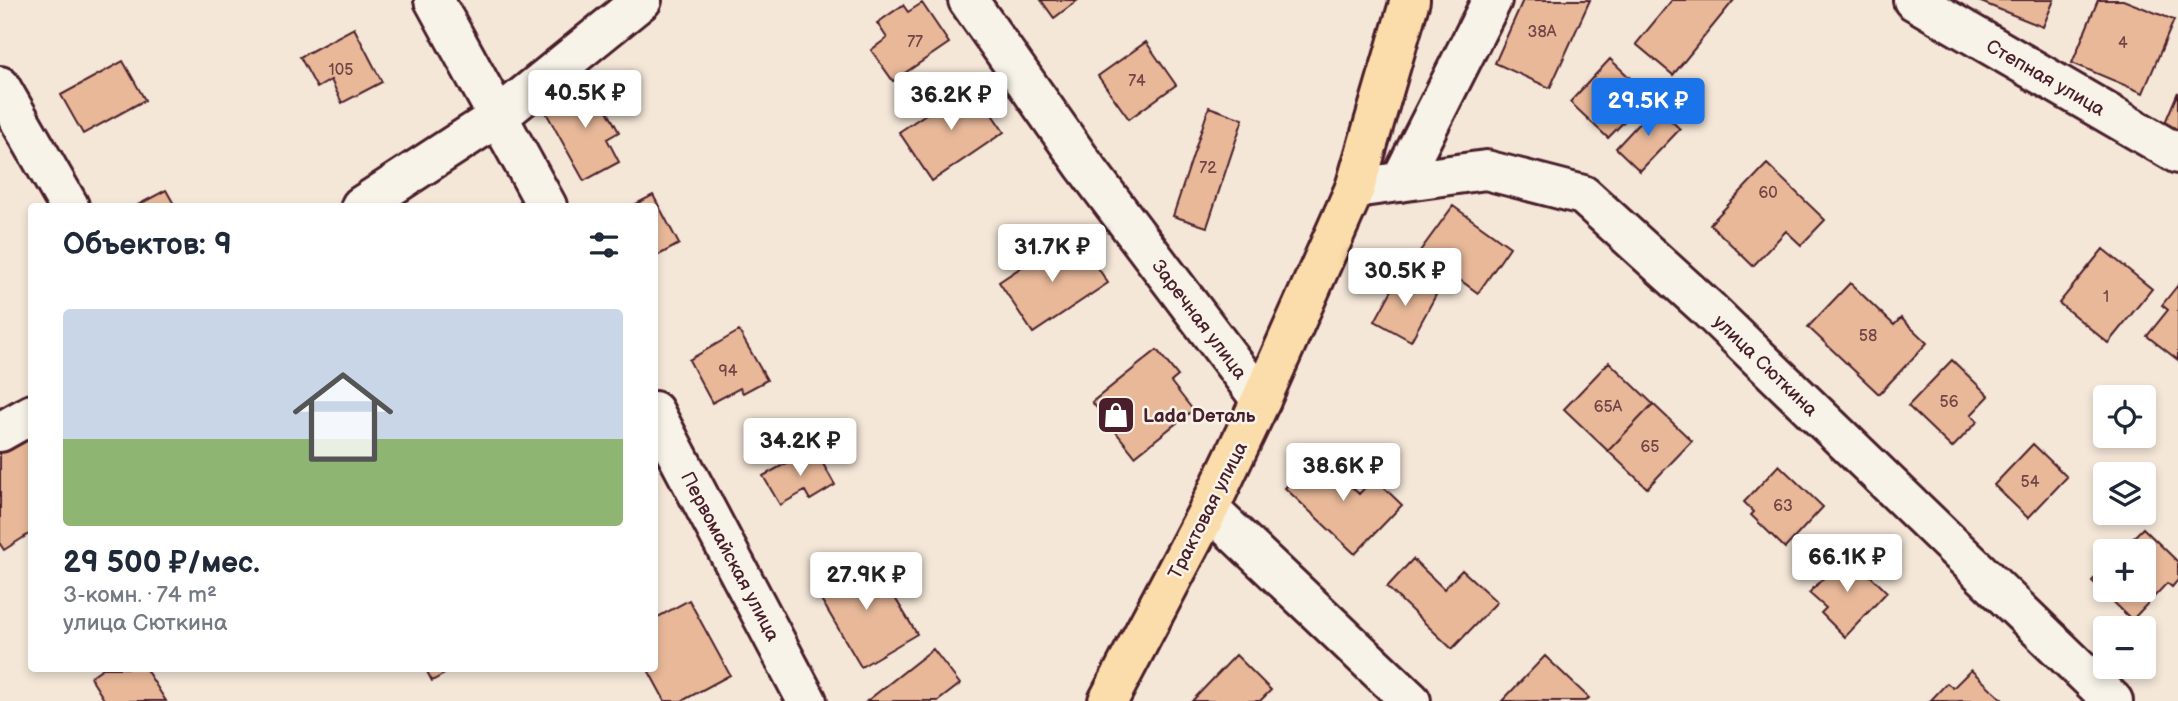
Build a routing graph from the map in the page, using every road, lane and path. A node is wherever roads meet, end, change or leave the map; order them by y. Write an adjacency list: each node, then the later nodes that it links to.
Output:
1 (434, 0): 8 (street)
2 (642, 0): 8 (street)
3 (968, 0): 15 (street, Заречная улица)
4 (1410, 0): 11 (main road, Трактовая улица)
5 (1492, 0): 10 (street)
6 (1913, 0): 9 (street, Степная улица)
7 (0, 86): 12 (street)
8 (499, 116): 13 (street); 14 (street)
9 (2178, 154)
10 (1400, 182): 11 (street, улица Сюткина); 23 (street, улица Сюткина)
11 (1354, 188): 15 (main road, Трактовая улица)
12 (67, 203)
13 (366, 203)
14 (545, 203)
15 (1261, 400): 19 (main road, Трактовая улица)
16 (28, 416): 18 (street)
17 (658, 419): 20 (street, Первомайская улица)
18 (0, 432)
19 (1209, 509): 21 (main road, Трактовая улица); 22 (street)
20 (807, 701)
21 (1108, 701)
22 (1411, 701)
23 (2113, 701)

